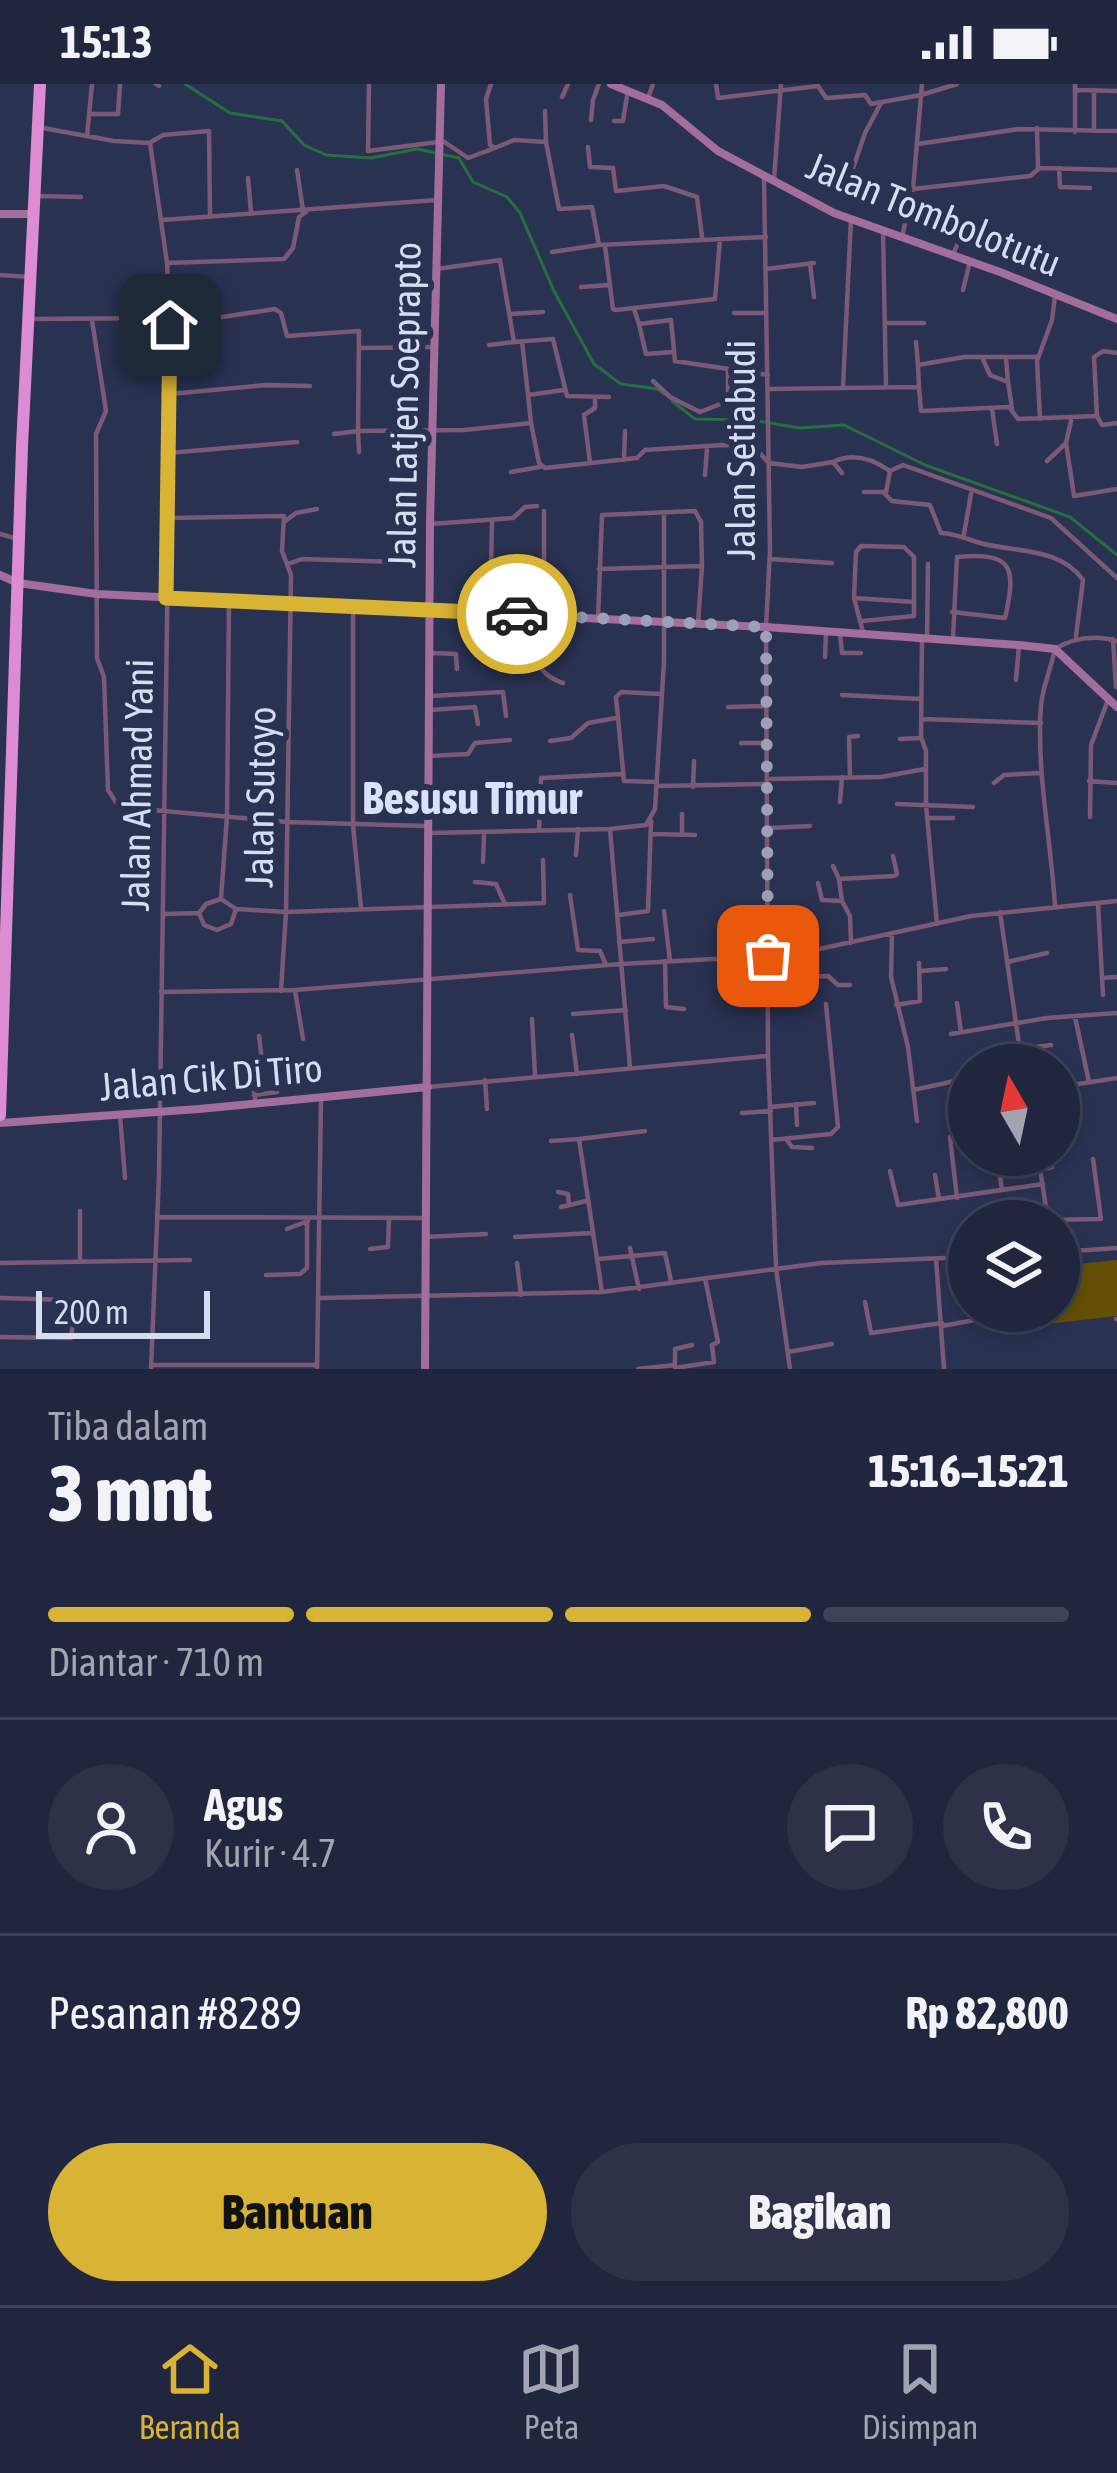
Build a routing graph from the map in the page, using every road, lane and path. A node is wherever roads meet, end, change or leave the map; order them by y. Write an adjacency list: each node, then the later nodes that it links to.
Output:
1 (40, 84): 27 (highway)
2 (92, 84): 24 (street)
3 (120, 84): 24 (street)
4 (369, 84): 33 (street)
5 (440, 84): 33 (street, Jalan Latjen Soeprapto)
6 (490, 84): 38 (street)
7 (568, 84): 20 (street)
8 (599, 84): 25 (street)
9 (611, 84): 16 (street, Jalan Tombolotutu)
10 (653, 84): 21 (street)
11 (716, 84): 14 (street)
12 (922, 84): 19 (street)
13 (956, 84): 19 (street)
14 (781, 87): 22 (street); 44 (street, Jalan Setiabudi)
15 (1075, 87): 17 (street); 31 (street)
16 (628, 90): 21 (street, Jalan Tombolotutu); 26 (street)
17 (1094, 90): 18 (street); 29 (street)
18 (1117, 91)
19 (921, 95): 22 (street); 36 (street)
20 (562, 97)
21 (648, 98): 44 (street, Jalan Tombolotutu)
22 (881, 103): 45 (street)
23 (545, 111): 34 (street)
24 (90, 114): 32 (street)
25 (591, 120)
26 (614, 122)
27 (38, 127): 32 (street); 48 (highway)
28 (1037, 128): 31 (street); 36 (street); 40 (street)
29 (1094, 131): 30 (street); 31 (street)
30 (1117, 131)
31 (1076, 132)
32 (87, 136): 35 (street)
33 (439, 141): 38 (street); 50 (street, Jalan Latjen Soeprapto)
34 (546, 142): 38 (street); 65 (street)
35 (150, 143): 56 (street); 58 (street, Jalan Ahmad Yani)
36 (918, 143): 47 (street)
37 (588, 146): 64 (street)
38 (495, 148)
39 (1059, 168): 40 (street); 42 (street); 46 (street)
40 (1039, 169): 47 (street)
41 (297, 170): 51 (street)
42 (1115, 170)
43 (248, 178): 53 (street)
44 (769, 179): 57 (street, Jalan Tombolotutu); 61 (street, Jalan Setiabudi)
45 (863, 186)
46 (1090, 188)
47 (913, 189): 62 (street)
48 (36, 196): 49 (street); 55 (highway)
49 (82, 197)
50 (438, 200): 52 (street); 70 (street, Jalan Latjen Soeprapto)
51 (302, 210): 52 (street); 53 (street)
52 (312, 210): 69 (street)
53 (251, 212): 56 (street)
54 (0, 214): 55 (street)
55 (35, 214): 73 (highway)
56 (210, 214): 58 (street)
57 (851, 219): 59 (street, Jalan Tombolotutu); 109 (street)
58 (162, 220): 69 (street, Jalan Ahmad Yani)
59 (883, 231): 62 (street, Jalan Tombolotutu); 88 (street)
60 (968, 234): 67 (street)
61 (766, 237): 63 (street); 71 (street, Jalan Setiabudi)
62 (902, 237): 67 (street, Jalan Tombolotutu)
63 (719, 239): 64 (street); 79 (street)
64 (703, 240): 65 (street)
65 (602, 245): 66 (street); 74 (street)
66 (552, 252)
67 (953, 254): 68 (street, Jalan Tombolotutu)
68 (970, 261): 76 (street); 77 (street, Jalan Tombolotutu)
69 (166, 263): 87 (street, Jalan Ahmad Yani)
70 (437, 269): 83 (street); 94 (street, Jalan Latjen Soeprapto)
71 (766, 269): 78 (street); 82 (street, Jalan Setiabudi)
72 (0, 275): 73 (street)
73 (30, 277): 85 (highway)
74 (609, 285): 75 (street); 79 (street)
75 (581, 287)
76 (964, 290)
77 (1055, 294): 84 (street, Jalan Tombolotutu); 99 (street)
78 (814, 297)
79 (634, 309): 90 (street)
80 (543, 312): 83 (street)
81 (734, 313): 82 (street)
82 (767, 313): 103 (street, Jalan Setiabudi)
83 (510, 314): 91 (street)
84 (1117, 319)
85 (28, 320): 86 (street); 155 (highway)
86 (92, 320): 87 (street); 169 (street)
87 (170, 321): 95 (street); 112 (street, Jalan Ahmad Yani)
88 (885, 323): 89 (street); 107 (street)
89 (924, 323)
90 (639, 324): 96 (street); 96 (street)
91 (518, 342): 93 (street); 111 (street); 113 (street)
92 (916, 342): 101 (street)
93 (489, 345)
94 (435, 347): 95 (street); 123 (street, Jalan Latjen Soeprapto)
95 (362, 348): 124 (street)
96 (673, 352): 102 (street)
97 (1117, 353): 118 (street)
98 (982, 357): 100 (street); 101 (street); 105 (street)
99 (1038, 357): 100 (street); 119 (street)
100 (1006, 358): 105 (street)
101 (918, 365): 108 (street)
102 (728, 369): 103 (street); 104 (street)
103 (768, 374): 110 (street, Jalan Setiabudi)
104 (652, 381)
105 (1008, 382): 116 (street)
106 (310, 386): 112 (street)
107 (886, 387): 108 (street); 109 (street)
108 (919, 387): 117 (street)
109 (843, 388): 110 (street)
110 (769, 389): 136 (street, Jalan Setiabudi)
111 (564, 390): 113 (street); 114 (street)
112 (170, 394): 132 (street, Jalan Ahmad Yani)
113 (527, 395): 121 (street)
114 (596, 397): 115 (street); 137 (street)
115 (609, 397)
116 (1012, 408): 117 (street); 119 (street)
117 (992, 409): 129 (street)
118 (1097, 416): 120 (street); 122 (street)
119 (1040, 418): 120 (street)
120 (1072, 419): 128 (street)
121 (531, 423): 123 (street); 138 (street)
122 (1117, 423)
123 (434, 429): 124 (street); 152 (street, Jalan Latjen Soeprapto)
124 (358, 431): 126 (street); 131 (street)
125 (625, 431): 133 (street)
126 (334, 434)
127 (297, 442): 132 (street)
128 (1066, 443): 134 (street); 143 (street)
129 (997, 444)
130 (707, 449): 133 (street); 136 (street); 142 (street)
131 (359, 452)
132 (168, 453): 149 (street, Jalan Ahmad Yani)
133 (624, 460): 137 (street)
134 (1047, 460)
135 (832, 462): 136 (street); 139 (street); 141 (street)
136 (769, 463): 156 (street, Jalan Setiabudi)
137 (590, 464): 138 (street)
138 (541, 466): 140 (street)
139 (890, 471): 146 (street); 166 (street)
140 (512, 472)
141 (842, 473)
142 (705, 476)
143 (1117, 489)
144 (864, 492): 146 (street)
145 (971, 494): 154 (street)
146 (887, 496): 154 (street)
147 (317, 509): 151 (street)
148 (664, 512): 161 (street); 162 (street); 163 (street)
149 (168, 518): 151 (street); 170 (street, Jalan Ahmad Yani)
150 (492, 520): 152 (street); 165 (street); 181 (street)
151 (284, 522): 159 (street, Jalan Sutoyo)
152 (430, 524): 176 (street, Jalan Latjen Soeprapto)
153 (0, 534): 155 (street)
154 (964, 534): 192 (street)
155 (20, 539): 167 (highway)
156 (770, 559): 158 (street); 187 (street, Jalan Setiabudi)
157 (398, 562): 159 (street)
158 (832, 562)
159 (288, 564): 174 (street, Jalan Sutoyo)
160 (928, 564): 193 (street)
161 (702, 566): 162 (street); 185 (street)
162 (665, 567): 163 (street); 184 (street)
163 (599, 569): 182 (street)
164 (0, 575): 167 (street)
165 (491, 575): 168 (street); 177 (street)
166 (1117, 578)
167 (18, 583): 169 (street); 212 (highway)
168 (514, 584)
169 (97, 594): 170 (street); 242 (street)
170 (166, 598): 172 (street); 242 (street, Jalan Ahmad Yani)
171 (854, 598): 173 (street); 173 (street); 183 (street)
172 (229, 601): 174 (street); 244 (street)
173 (915, 602): 183 (street)
174 (288, 604): 175 (street); 249 (street, Jalan Sutoyo)
175 (352, 608): 176 (street); 250 (street)
176 (430, 612): 177 (street); 197 (street, Jalan Latjen Soeprapto)
177 (487, 612): 179 (street); 186 (street)
178 (952, 612): 178 (street); 191 (street)
179 (516, 614): 180 (street); 186 (street)
180 (535, 615): 181 (street); 203 (street)
181 (554, 616): 182 (street)
182 (598, 619): 184 (street)
183 (862, 621): 190 (street)
184 (665, 623): 185 (street); 205 (street)
185 (698, 623): 187 (street)
186 (516, 627): 199 (street)
187 (766, 627): 188 (street); 210 (street, Jalan Setiabudi)
188 (826, 632): 189 (street); 200 (street)
189 (840, 633): 190 (street); 198 (street)
190 (863, 634): 193 (street)
191 (953, 638): 193 (street); 195 (street)
192 (1076, 638): 194 (street); 196 (street)
193 (925, 639): 208 (street)
194 (1115, 640): 204 (street)
195 (1019, 645): 196 (street); 202 (street)
196 (1055, 649): 209 (street); 217 (street)
197 (431, 653): 201 (street); 207 (street, Jalan Latjen Soeprapto)
198 (861, 653)
199 (518, 655)
200 (825, 657)
201 (457, 669)
202 (1016, 680)
203 (563, 683)
204 (1117, 687)
205 (661, 694): 215 (street); 236 (street)
206 (842, 695): 208 (street)
207 (430, 696): 213 (street, Jalan Latjen Soeprapto); 214 (street)
208 (921, 699): 216 (street)
209 (1113, 704): 233 (street)
210 (768, 706): 211 (street); 225 (street, Jalan Setiabudi)
211 (728, 707)
212 (6, 709): 287 (highway)
213 (430, 710): 218 (street); 226 (street, Jalan Latjen Soeprapto)
214 (506, 716)
215 (616, 718): 223 (street); 230 (street)
216 (921, 718): 217 (street); 221 (street)
217 (1041, 723): 229 (street)
218 (478, 724)
219 (858, 736): 231 (street)
220 (900, 739): 221 (street)
221 (921, 739): 228 (street)
222 (510, 740): 226 (street)
223 (550, 741)
224 (741, 743): 225 (street)
225 (768, 743): 232 (street, Jalan Setiabudi)
226 (429, 756): 253 (street, Jalan Latjen Soeprapto)
227 (694, 760): 237 (street)
228 (925, 770): 231 (street); 240 (street)
229 (1040, 773): 234 (street); 276 (street)
230 (622, 774): 236 (street); 256 (street)
231 (846, 777): 232 (street); 238 (street)
232 (769, 781): 237 (street); 252 (street, Jalan Setiabudi)
233 (1089, 781): 235 (street); 247 (street)
234 (994, 783)
235 (1117, 783)
236 (657, 784): 237 (street); 248 (street)
237 (693, 787)
238 (840, 802)
239 (897, 804): 240 (street)
240 (926, 805): 241 (street); 245 (street)
241 (973, 807)
242 (166, 810): 244 (street); 282 (street, Jalan Ahmad Yani)
243 (682, 814): 259 (street)
244 (227, 816): 249 (street); 270 (street)
245 (927, 818): 246 (street); 285 (street)
246 (953, 818)
247 (1090, 818)
248 (651, 821): 254 (street); 258 (street)
249 (286, 822): 250 (street); 280 (street, Jalan Sutoyo)
250 (353, 825): 253 (street); 277 (street)
251 (810, 826): 252 (street)
252 (769, 828): 292 (street, Jalan Setiabudi)
253 (428, 829): 257 (street); 275 (street, Jalan Latjen Soeprapto)
254 (610, 829): 255 (street); 284 (street)
255 (578, 830): 256 (street); 261 (street)
256 (538, 831): 257 (street)
257 (484, 834): 264 (street)
258 (652, 834): 259 (street); 284 (street)
259 (682, 834): 260 (street)
260 (694, 835)
261 (576, 855)
262 (893, 856): 266 (street)
263 (543, 860): 273 (street)
264 (483, 862)
265 (833, 866): 266 (street)
266 (839, 879): 271 (street)
267 (475, 882): 273 (street)
268 (818, 883): 271 (street)
269 (570, 895): 296 (street)
270 (220, 899): 278 (street); 283 (street)
271 (842, 901): 290 (street)
272 (1117, 902): 274 (street)
273 (505, 904): 275 (street)
274 (1098, 904): 276 (street); 299 (street)
275 (428, 905): 277 (street); 301 (street, Jalan Latjen Soeprapto)
276 (1055, 906): 281 (street)
277 (361, 908): 280 (street)
278 (236, 909): 280 (street); 283 (street)
279 (664, 911): 293 (street)
280 (286, 912): 304 (street, Jalan Sutoyo)
281 (1000, 912): 285 (street); 294 (street)
282 (162, 914): 283 (street); 305 (street, Jalan Ahmad Yani)
283 (199, 914)
284 (617, 915): 289 (street)
285 (937, 924): 286 (street)
286 (892, 934): 290 (street); 309 (street)
287 (3, 938): 344 (highway)
288 (653, 939): 289 (street)
289 (620, 942): 295 (street)
290 (850, 943): 292 (street)
291 (1047, 953): 294 (street)
292 (768, 956): 293 (street); 300 (street, Jalan Setiabudi)
293 (668, 961): 295 (street); 310 (street)
294 (1007, 962): 316 (street)
295 (621, 964): 296 (street); 311 (street)
296 (606, 965): 301 (street)
297 (946, 969): 309 (street)
298 (1117, 977): 299 (street)
299 (1102, 978): 306 (street)
300 (770, 979): 302 (street); 323 (street, Jalan Setiabudi)
301 (428, 982): 303 (street); 332 (street, Jalan Latjen Soeprapto)
302 (850, 985)
303 (295, 990): 304 (street); 321 (street)
304 (281, 991): 305 (street)
305 (160, 992): 341 (street, Jalan Ahmad Yani)
306 (1102, 994)
307 (957, 1003): 317 (street)
308 (826, 1004): 349 (street)
309 (896, 1005): 333 (street)
310 (684, 1009)
311 (626, 1010): 313 (street); 324 (street)
312 (1117, 1013): 314 (street)
313 (573, 1014)
314 (1074, 1016): 316 (street); 330 (street)
315 (532, 1018): 326 (street)
316 (1016, 1022): 317 (street); 322 (street)
317 (961, 1032): 318 (street)
318 (951, 1034)
319 (572, 1035): 325 (street)
320 (259, 1036): 336 (street)
321 (303, 1039)
322 (1019, 1044)
323 (768, 1056): 324 (street); 340 (street, Jalan Setiabudi)
324 (630, 1068): 325 (street)
325 (577, 1074): 326 (street)
326 (536, 1076): 328 (street)
327 (1117, 1078): 330 (street)
328 (484, 1080): 332 (street); 339 (street)
329 (948, 1082): 333 (street)
330 (1089, 1082): 331 (street)
331 (1080, 1084)
332 (428, 1087): 335 (street, Jalan Cik Di Tiro); 369 (street, Jalan Latjen Soeprapto)
333 (913, 1090): 345 (street)
334 (277, 1092): 336 (street)
335 (321, 1098): 336 (street, Jalan Cik Di Tiro); 371 (street)
336 (255, 1099): 341 (street, Jalan Cik Di Tiro)
337 (814, 1103): 338 (street)
338 (796, 1105): 340 (street); 346 (street)
339 (488, 1109)
340 (771, 1109): 342 (street); 350 (street, Jalan Setiabudi)
341 (158, 1112): 343 (street, Jalan Cik Di Tiro); 368 (street, Jalan Ahmad Yani)
342 (742, 1113)
343 (120, 1115): 344 (street, Jalan Cik Di Tiro); 359 (street)
344 (0, 1119)
345 (917, 1121)
346 (797, 1125)
347 (645, 1131): 348 (street)
348 (579, 1139): 351 (street); 365 (street)
349 (786, 1139): 350 (street); 352 (street)
350 (771, 1140): 390 (street, Jalan Setiabudi)
351 (551, 1141)
352 (812, 1148)
353 (1094, 1159): 372 (street)
354 (890, 1172): 366 (street)
355 (935, 1175): 366 (street)
356 (954, 1176): 363 (street)
357 (1000, 1176): 361 (street)
358 (1042, 1176): 360 (street)
359 (125, 1178)
360 (1043, 1184): 361 (street); 364 (street)
361 (1002, 1190): 363 (street)
362 (558, 1192): 365 (street)
363 (957, 1198): 366 (street)
364 (1045, 1200)
365 (586, 1201): 374 (street)
366 (940, 1201)
367 (80, 1211): 387 (street)
368 (157, 1217): 371 (street); 383 (street, Jalan Ahmad Yani)
369 (424, 1218): 370 (street); 376 (street, Jalan Latjen Soeprapto)
370 (389, 1219): 371 (street); 379 (street)
371 (313, 1220): 373 (street); 391 (street); 399 (street)
372 (1080, 1220)
373 (287, 1229)
374 (593, 1233): 377 (street); 384 (street)
375 (486, 1234): 376 (street)
376 (424, 1238): 396 (street, Jalan Latjen Soeprapto)
377 (515, 1238)
378 (1117, 1248): 380 (street)
379 (370, 1249)
380 (1080, 1251)
381 (631, 1252): 384 (street); 393 (street); 394 (street)
382 (948, 1258): 385 (street)
383 (153, 1259): 386 (street); 387 (street); 407 (street, Jalan Ahmad Yani)
384 (598, 1259): 395 (street)
385 (936, 1259): 390 (street); 402 (street)
386 (190, 1260)
387 (80, 1262): 388 (street)
388 (0, 1263)
389 (517, 1263): 397 (street)
390 (776, 1268): 392 (street); 406 (street, Jalan Setiabudi)
391 (266, 1275)
392 (705, 1279): 393 (street); 409 (street)
393 (672, 1284): 394 (street)
394 (639, 1289): 395 (street)
395 (602, 1292): 397 (street)
396 (425, 1294): 397 (street); 399 (street); 411 (street, Jalan Latjen Soeprapto)
397 (521, 1295)
398 (0, 1298): 403 (street)
399 (320, 1298): 408 (street)
400 (865, 1302): 402 (street)
401 (948, 1324): 402 (street)
402 (942, 1325): 410 (street)
403 (0, 1337)
404 (832, 1344): 406 (street)
405 (692, 1345): 409 (street)
406 (788, 1352): 413 (street, Jalan Setiabudi)
407 (151, 1367): 408 (street)
408 (317, 1367)
409 (675, 1367): 412 (street)
410 (944, 1368): 414 (street)
411 (425, 1369)
412 (638, 1369)
413 (790, 1369)
414 (932, 1369)

